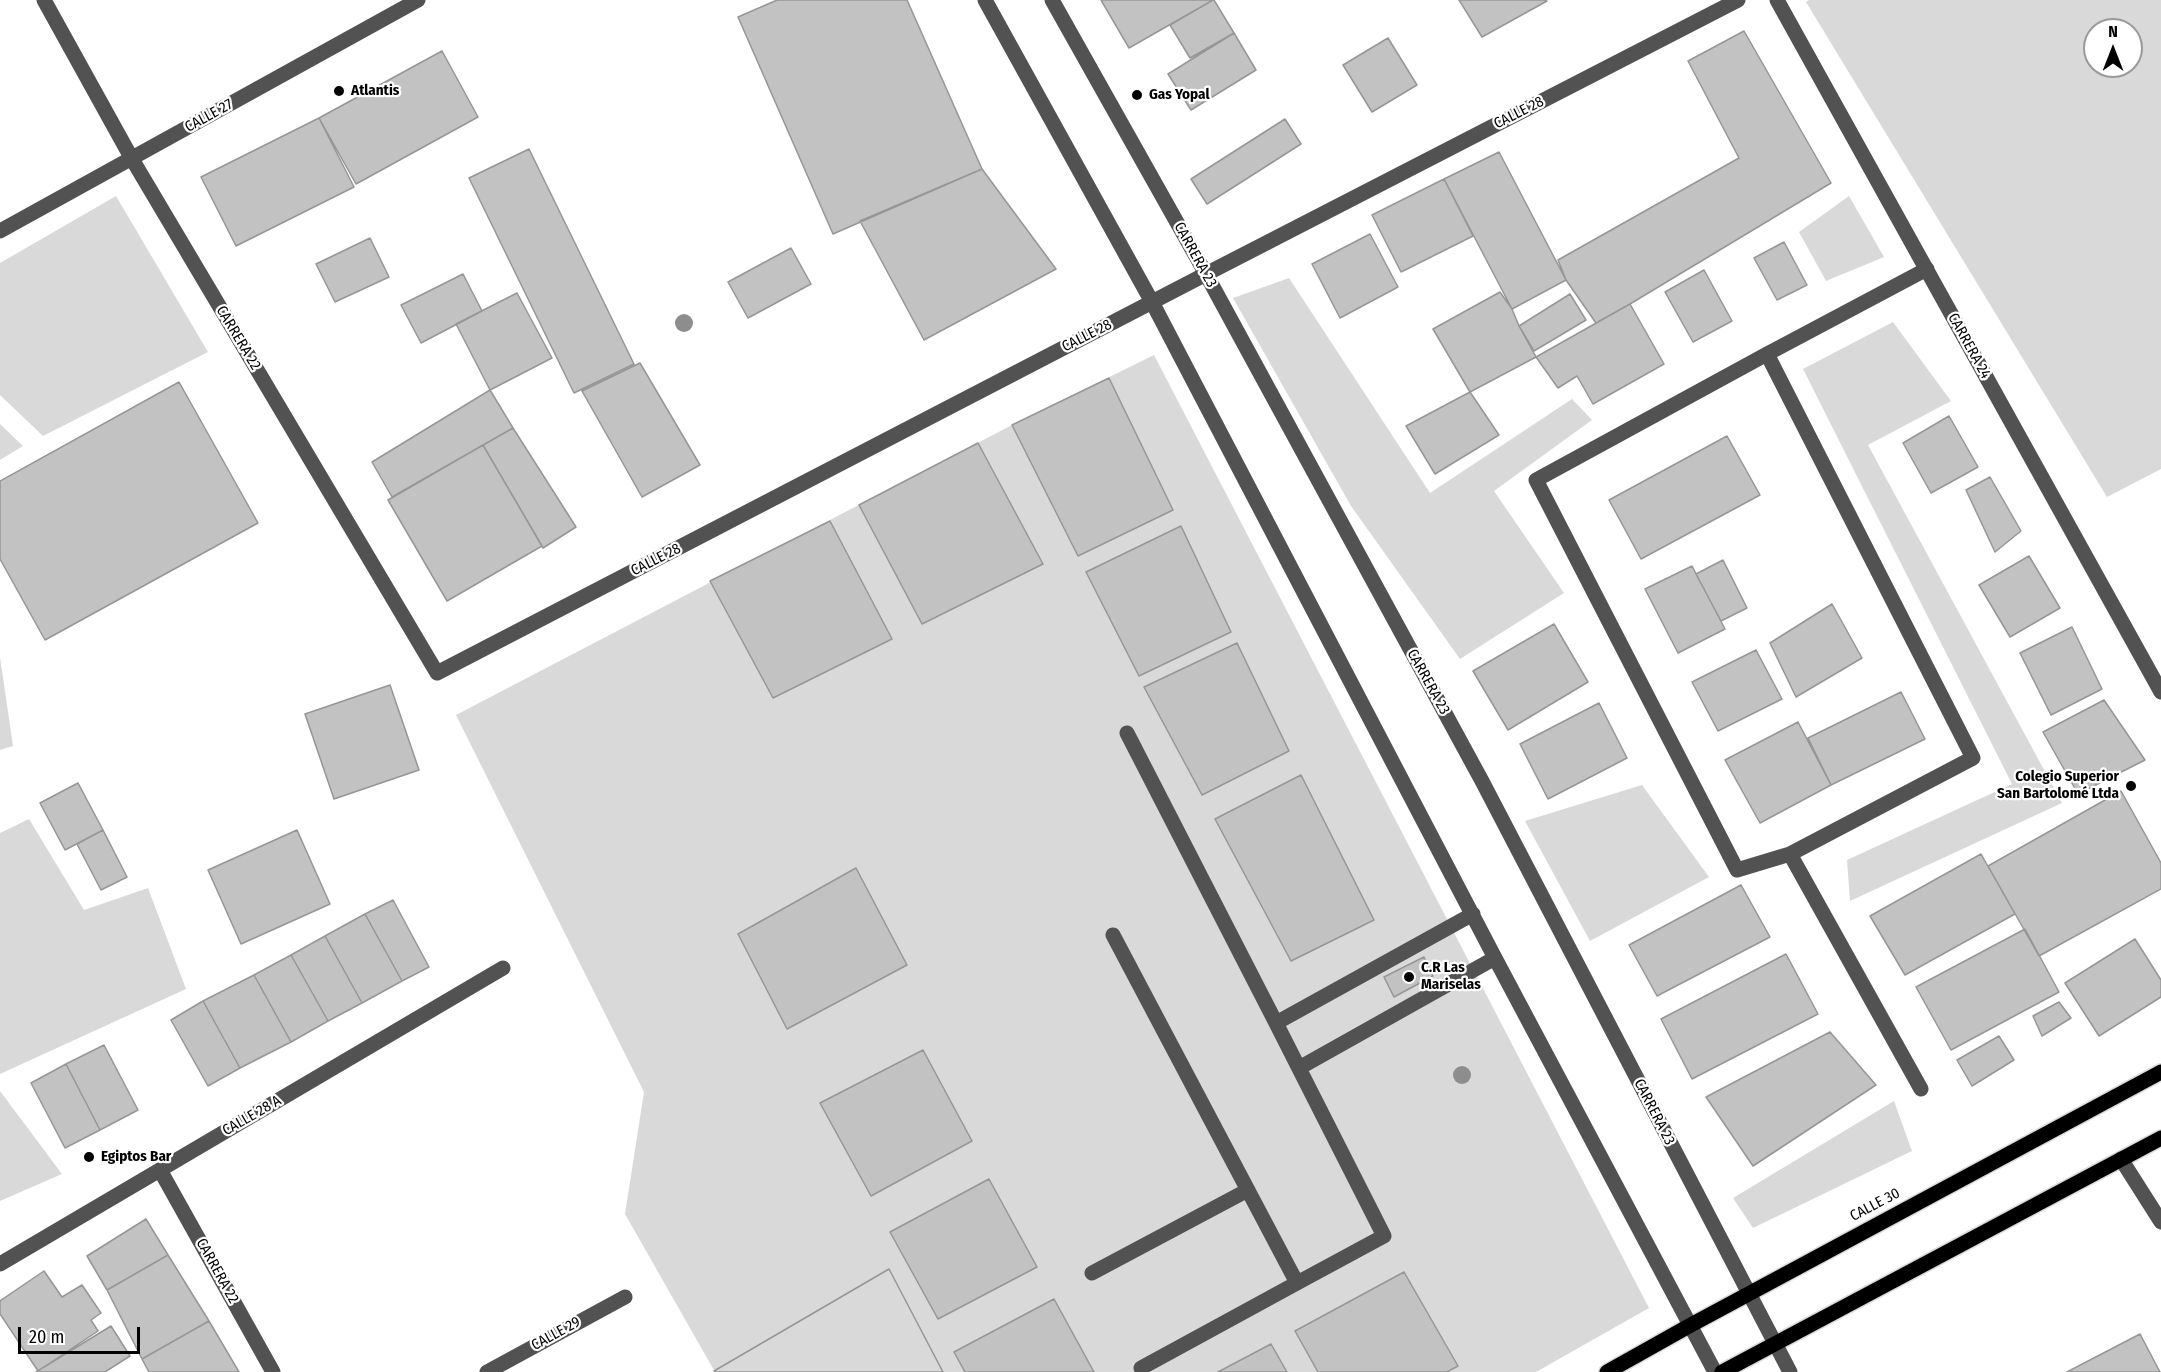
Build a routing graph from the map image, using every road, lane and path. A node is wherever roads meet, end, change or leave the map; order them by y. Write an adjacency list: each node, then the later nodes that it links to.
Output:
1 (44, 0): 7 (street, CARRERA 22)
2 (418, 0): 7 (street, CALLE 27)
3 (985, 0): 11 (street)
4 (1052, 0): 10 (street, CARRERA 23)
5 (1738, 0): 10 (street, CALLE 28)
6 (1777, 0): 9 (street, CARRERA 24)
7 (132, 159): 8 (street, CALLE 27); 13 (street, CARRERA 22)
8 (0, 231)
9 (1927, 269): 12 (street); 14 (street, CARRERA 24)
10 (1206, 274): 11 (street, CALLE 28); 33 (street, CARRERA 23)
11 (1152, 303): 13 (street, CALLE 28); 17 (street)
12 (1767, 354): 16 (street); 16 (street)
13 (437, 673)
14 (2161, 692)
15 (1127, 733): 21 (street)
16 (1790, 854): 24 (street)
17 (1473, 914): 19 (street); 21 (street)
18 (1113, 934): 28 (street)
19 (1495, 958): 22 (street); 35 (street)
20 (503, 968): 27 (street, CALLE 28 A)
21 (1276, 1023): 22 (street)
22 (1299, 1068): 32 (street)
23 (2161, 1072): 33 (main road, CALLE 30)
24 (1921, 1089)
25 (2161, 1138): 26 (main road)
26 (2121, 1159): 29 (street); 36 (main road)
27 (160, 1170): 30 (street, CALLE 28 A); 38 (street, CARRERA 22)
28 (1248, 1190): 31 (street); 32 (street)
29 (2161, 1222)
30 (0, 1264)
31 (1092, 1273)
32 (1297, 1283): 37 (street)
33 (1748, 1294): 35 (main road, CALLE 30); 36 (street, CARRERA 23)
34 (625, 1297): 39 (street, CALLE 29)
35 (1689, 1326): 40 (main road, CALLE 30); 41 (street)
36 (1774, 1343): 42 (main road); 43 (street, CARRERA 23)
37 (1142, 1368)
38 (273, 1372)
39 (487, 1372)
40 (1607, 1372)
41 (1715, 1372)
42 (1722, 1372)
43 (1790, 1372)

